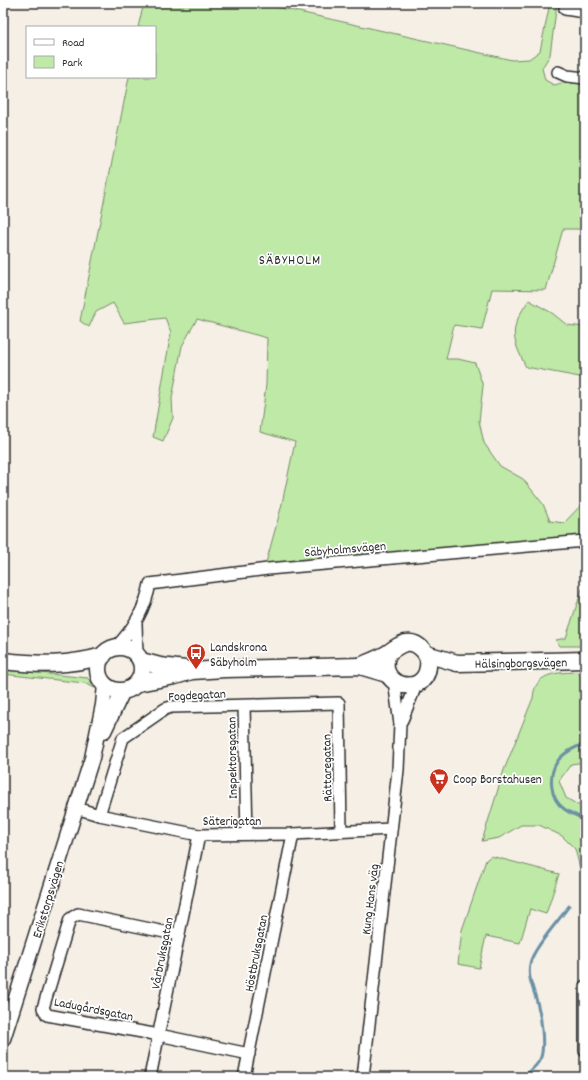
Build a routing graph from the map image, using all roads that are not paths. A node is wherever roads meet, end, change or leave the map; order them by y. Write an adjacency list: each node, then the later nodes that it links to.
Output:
1 (565, 10): 2 (street)
2 (585, 12)
3 (558, 72): 4 (street)
4 (585, 78)
5 (585, 541): 6 (street, Säbyholmsvägen)
6 (136, 624): 7 (street, Säbyholmsvägen); 10 (street, Säbyholmsvägen)
7 (109, 652): 10 (main road); 14 (main road); 19 (main road)
8 (389, 652): 9 (main road); 15 (main road); 17 (main road)
9 (426, 654): 13 (main road, Hälsingborgsvägen); 18 (main road)
10 (139, 658): 16 (main road); 20 (main road)
11 (585, 660): 13 (main road, Hälsingborgsvägen)
12 (3, 661): 14 (main road)
13 (456, 663): 18 (main road, Hälsingborgsvägen)
14 (50, 665): 19 (main road)
15 (360, 666): 16 (main road); 17 (main road)
16 (192, 671): 20 (main road)
17 (391, 678): 18 (main road); 24 (street, Kung Hans väg)
18 (422, 678): 24 (street, Kung Hans väg)
19 (102, 681): 21 (main road); 25 (street, Erikstorpsvägen)
20 (138, 683): 21 (main road)
21 (123, 691): 25 (street, Erikstorpsvägen)
22 (338, 703): 23 (street, Fogdegatan); 29 (street, Rättaregatan)
23 (244, 706): 27 (street, Fogdegatan); 30 (street, Inspektorsgatan)
24 (400, 724): 28 (street, Kung Hans väg)
25 (92, 758): 26 (street, Erikstorpsvägen)
26 (76, 808): 27 (street, Säterigatan); 36 (street, Erikstorpsvägen)
27 (99, 815): 32 (street, Säterigatan)
28 (391, 829): 29 (street, Säterigatan); 41 (street, Kung Hans väg)
29 (341, 831): 31 (street, Säterigatan)
30 (247, 834): 31 (street, Säterigatan); 32 (street, Säterigatan)
31 (293, 834): 38 (street, Höstbruksgatan)
32 (199, 835): 33 (street, Vårbruksgatan)
33 (179, 935): 35 (street, Vårbruksgatan); 35 (street, Ladugårdsgatan)
34 (585, 986): 37 (street)
35 (159, 1035): 38 (street, Ladugårdsgatan); 39 (street, Vårbruksgatan)
36 (3, 1040)
37 (584, 1051)
38 (249, 1054): 40 (street, Höstbruksgatan)
39 (150, 1077)
40 (244, 1077)
41 (362, 1077)

